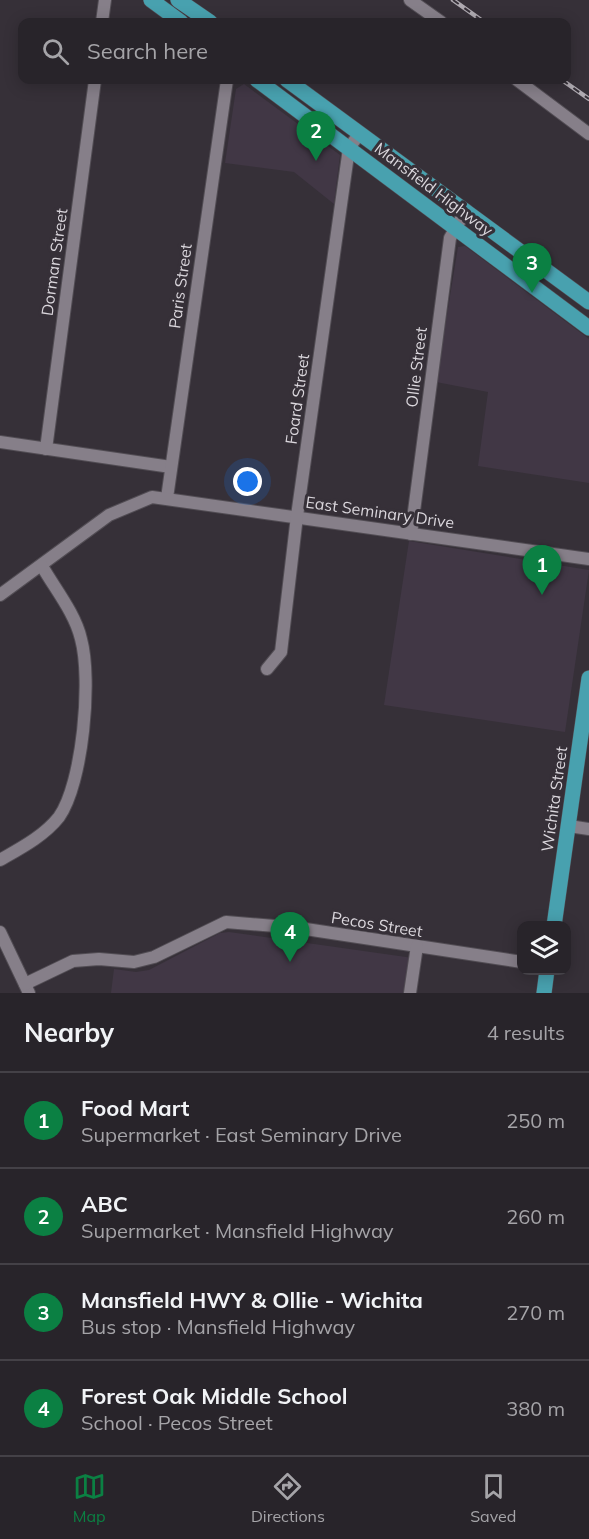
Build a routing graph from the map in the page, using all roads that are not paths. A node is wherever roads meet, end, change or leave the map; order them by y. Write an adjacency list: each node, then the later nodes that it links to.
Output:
1 (105, 0): 5 (street)
2 (151, 0): 6 (main road)
3 (178, 0): 7 (main road)
4 (410, 0): 8 (street)
5 (103, 18)
6 (176, 18)
7 (204, 18)
8 (435, 18)
9 (94, 84): 22 (street, Dorman Street)
10 (226, 84): 23 (street, Paris Street)
11 (262, 84): 16 (main road, Mansfield Highway)
12 (292, 84): 14 (main road, Mansfield Highway)
13 (522, 84): 15 (street)
14 (360, 133): 16 (street, Foard Street); 17 (main road, Mansfield Highway)
15 (589, 134)
16 (349, 148): 18 (main road, Mansfield Highway); 25 (street, Foard Street)
17 (466, 210): 18 (street, Ollie Street); 19 (main road, Mansfield Highway)
18 (455, 228): 20 (main road, Mansfield Highway); 26 (street, Ollie Street)
19 (587, 298)
20 (589, 328)
21 (0, 442): 22 (street)
22 (46, 449): 23 (street)
23 (171, 467): 24 (street, Paris Street)
24 (167, 498): 25 (street, East Seminary Drive); 28 (street, East Seminary Drive)
25 (297, 516): 26 (street, East Seminary Drive); 30 (street, Foard Street)
26 (411, 534): 27 (street, East Seminary Drive)
27 (589, 559)
28 (42, 566): 29 (street, East Seminary Drive); 34 (street)
29 (0, 595)
30 (267, 669)
31 (589, 678): 32 (main road, Wichita Street)
32 (568, 826): 33 (street); 35 (main road, Wichita Street)
33 (589, 829)
34 (0, 860)
35 (555, 921)
36 (0, 932): 40 (street)
37 (417, 946): 38 (street, Pecos Street); 40 (street, Pecos Street); 41 (street)
38 (517, 961)
39 (546, 975): 42 (main road)
40 (27, 988)
41 (410, 993)
42 (544, 993)

